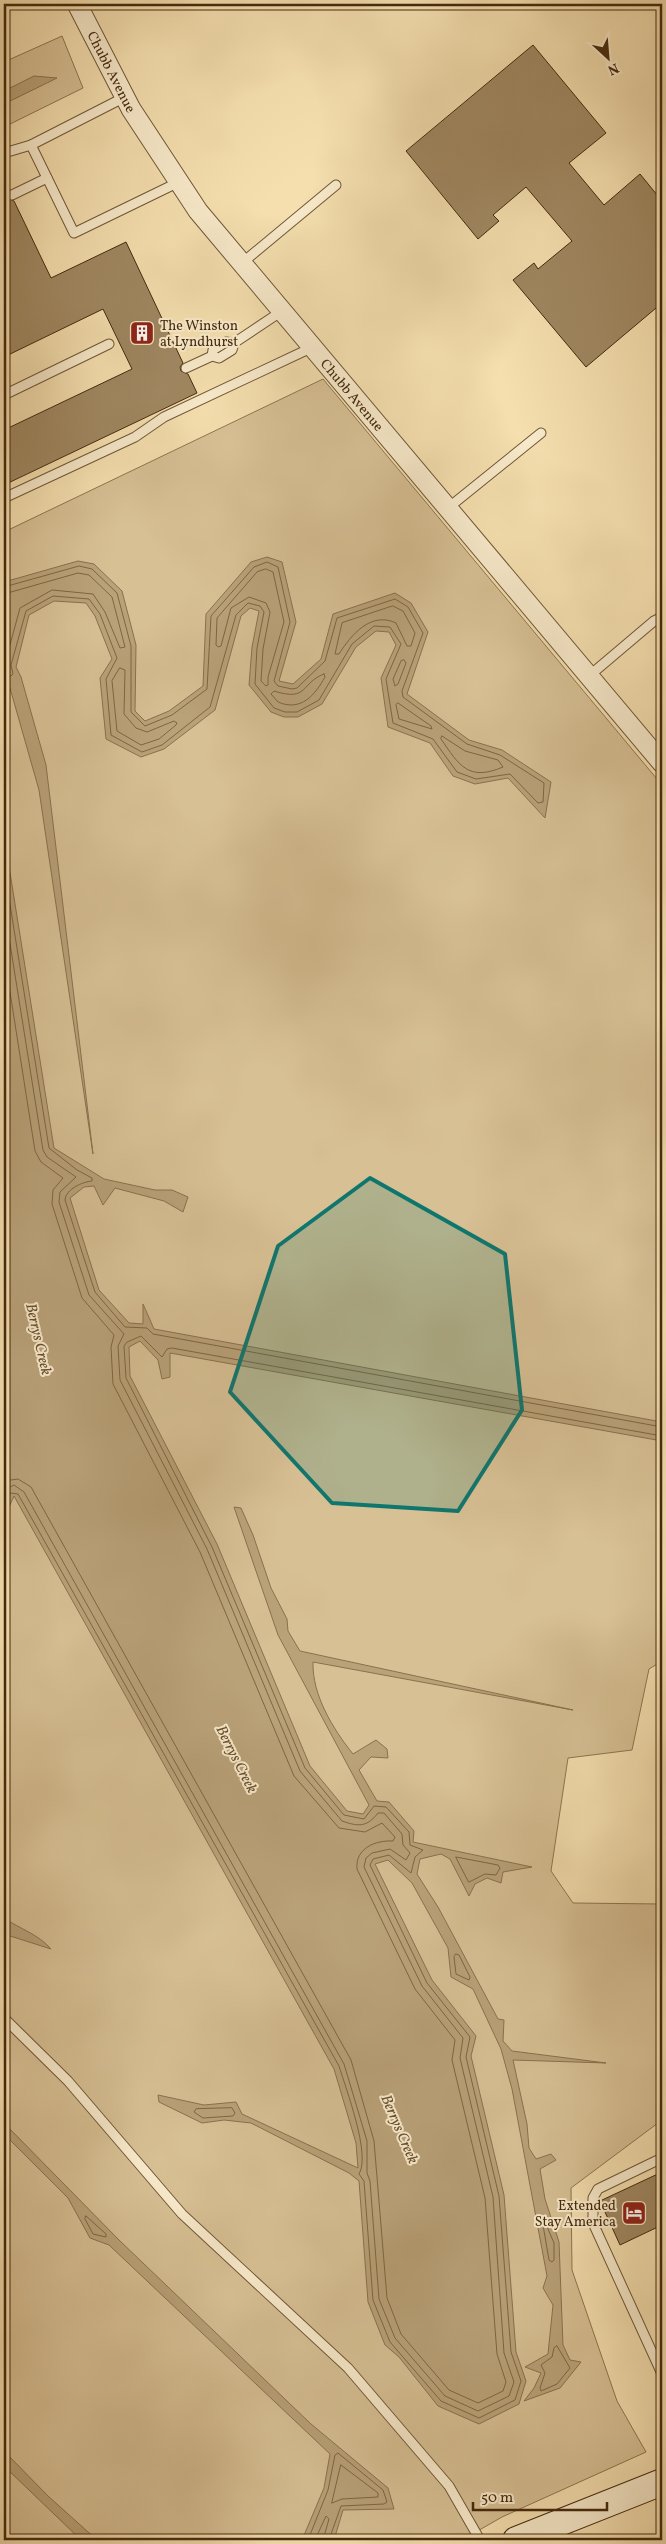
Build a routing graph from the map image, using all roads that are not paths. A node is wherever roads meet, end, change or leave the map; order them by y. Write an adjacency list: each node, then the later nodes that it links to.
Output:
1 (77, 4): 2 (street, Chubb Avenue)
2 (125, 97): 3 (lane); 6 (street, Chubb Avenue)
3 (30, 145): 4 (lane); 5 (lane)
4 (4, 152)
5 (48, 178): 6 (lane); 8 (lane)
6 (179, 182): 9 (street, Chubb Avenue)
7 (336, 185): 9 (lane)
8 (12, 195)
9 (242, 263): 10 (street, Chubb Avenue)
10 (282, 310): 12 (street, Chubb Avenue); 13 (lane)
11 (109, 344): 14 (lane)
12 (313, 347): 16 (lane); 17 (street, Chubb Avenue)
13 (186, 368)
14 (4, 394)
15 (541, 432): 17 (lane)
16 (4, 498)
17 (448, 508): 19 (street, Chubb Avenue)
18 (662, 617): 19 (lane)
19 (589, 676): 20 (street, Chubb Avenue)
20 (662, 763)
21 (4, 2018): 25 (lane)
22 (662, 2158): 23 (lane)
23 (662, 2374)
24 (662, 2482): 26 (street)
25 (480, 2540)
26 (516, 2540)

